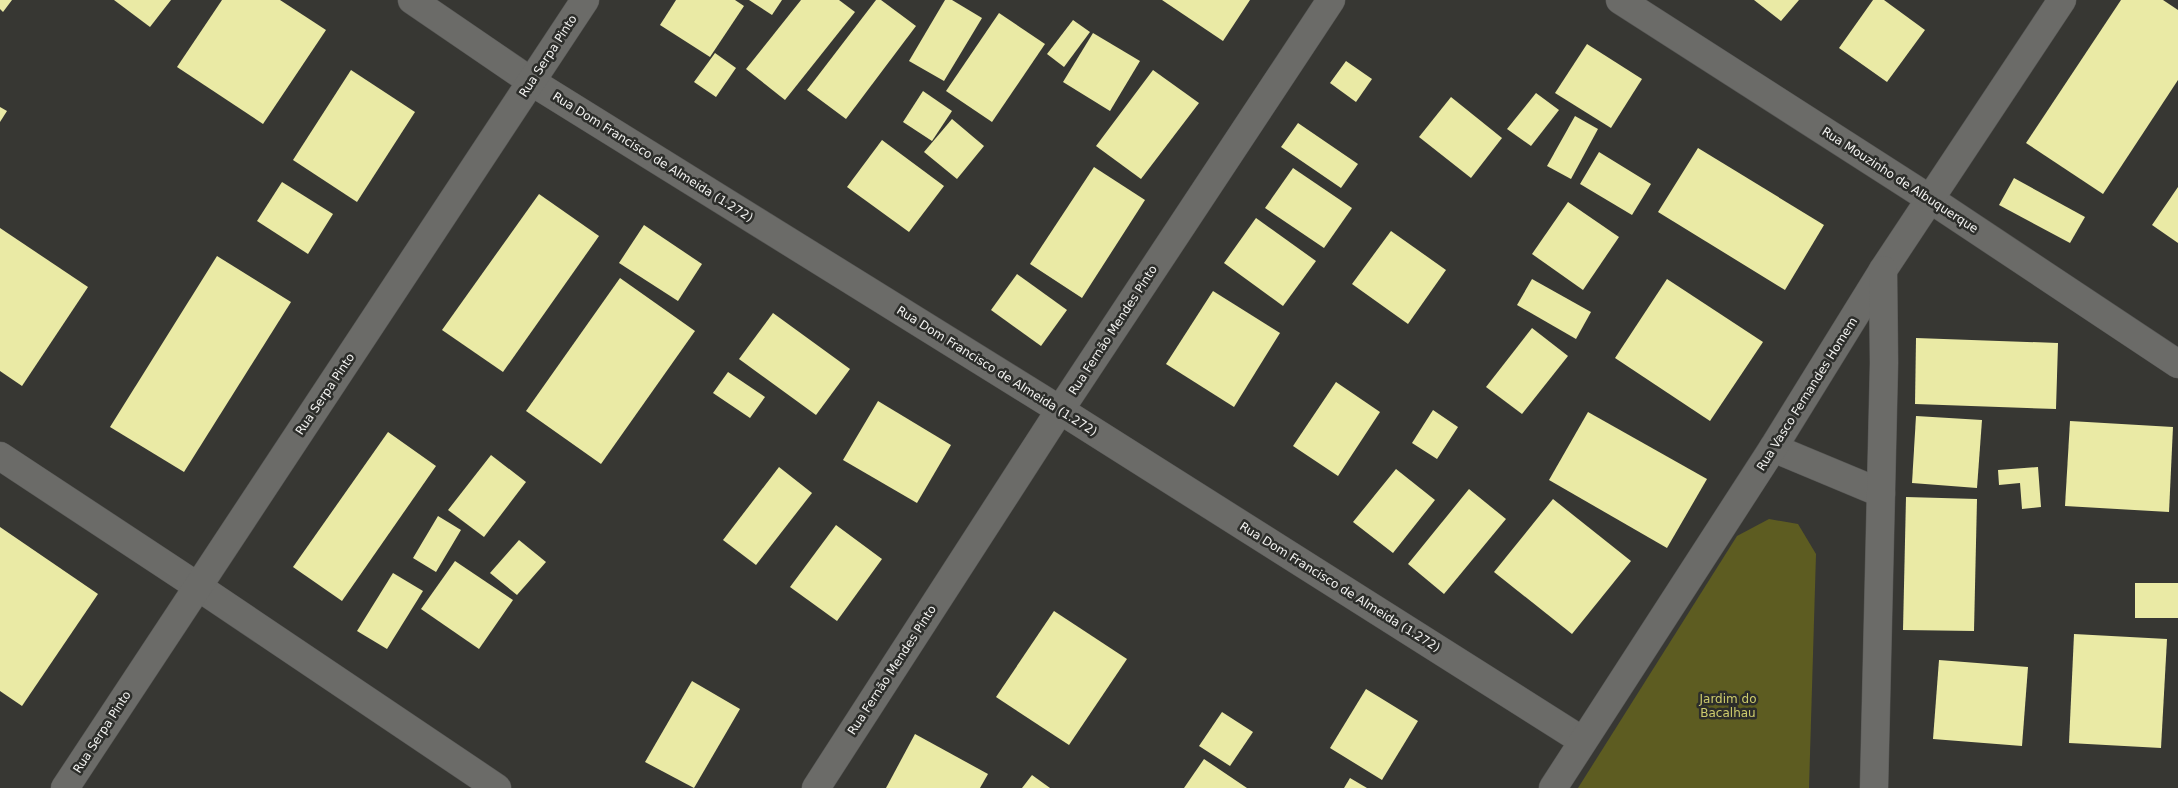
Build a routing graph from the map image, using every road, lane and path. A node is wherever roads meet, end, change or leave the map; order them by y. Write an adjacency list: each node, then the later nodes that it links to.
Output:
1 (412, 0): 6 (street, Rua Dom Francisco de Almeida (1.272))
2 (585, 0): 6 (street, Rua Serpa Pinto)
3 (1331, 0): 10 (street, Rua Fernão Mendes Pinto)
4 (1620, 0): 7 (street, Rua Mouzinho de Albuquerque)
5 (2062, 0): 7 (street, Rua Vasco Fernandes Homem)
6 (532, 82): 10 (street, Rua Dom Francisco de Almeida (1.272)); 14 (street, Rua Serpa Pinto)
7 (1930, 198): 8 (street, Rua Vasco Fernandes Homem); 9 (street, Rua Mouzinho de Albuquerque)
8 (1883, 270): 11 (street, Rua Vasco Fernandes Homem); 13 (street)
9 (2178, 364)
10 (1060, 410): 15 (street, Rua Dom Francisco de Almeida (1.272)); 18 (street, Rua Fernão Mendes Pinto)
11 (1774, 448): 13 (street); 15 (street, Rua Vasco Fernandes Homem)
12 (0, 456): 14 (street)
13 (1880, 493): 20 (street)
14 (197, 586): 16 (street, Rua Serpa Pinto); 17 (street)
15 (1583, 742): 19 (street, Rua Vasco Fernandes Homem)
16 (65, 788)
17 (497, 788)
18 (816, 788)
19 (1553, 788)
20 (1874, 788)

